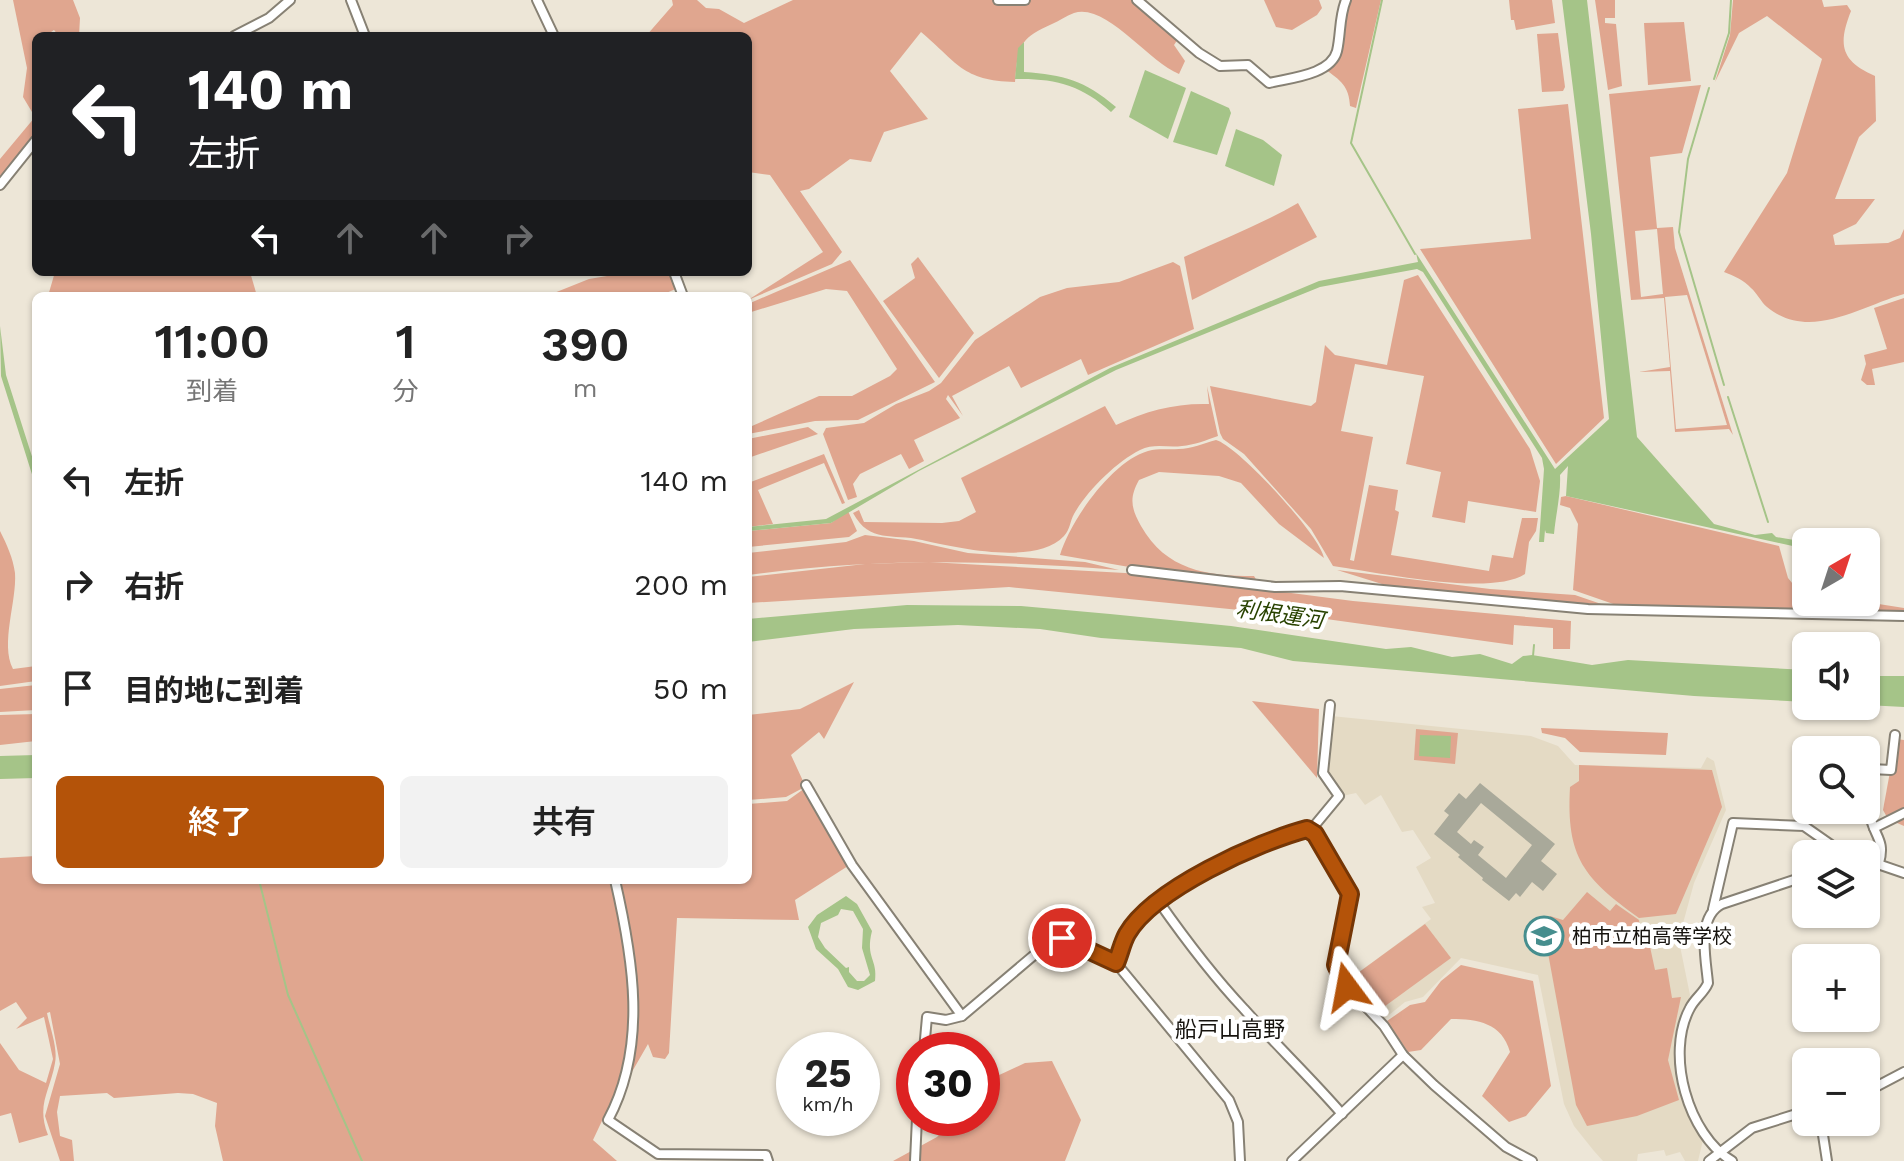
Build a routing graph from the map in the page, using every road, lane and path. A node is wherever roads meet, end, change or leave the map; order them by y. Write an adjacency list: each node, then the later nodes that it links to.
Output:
1 (290, 0): 8 (street)
2 (351, 0): 9 (street)
3 (537, 0): 10 (street)
4 (998, 0): 5 (street)
5 (1025, 0)
6 (1137, 0): 7 (street)
7 (1346, 0)
8 (242, 32)
9 (363, 32)
10 (552, 32)
11 (32, 145): 12 (street)
12 (0, 185)
13 (1132, 570): 14 (street)
14 (1904, 616)
15 (1330, 705): 20 (street)
16 (1895, 735): 19 (street)
17 (806, 785): 30 (street)
18 (1904, 813): 19 (street)
19 (1874, 828): 22 (street)
20 (1310, 831): 27 (street); 32 (street)
21 (1824, 840): 28 (street)
22 (1880, 856)
23 (1880, 863): 24 (street)
24 (1904, 873)
25 (1792, 881): 28 (street)
26 (616, 884): 40 (street)
27 (1159, 902): 29 (street); 35 (street)
28 (1713, 909): 39 (street)
29 (1116, 963): 30 (street); 42 (street)
30 (962, 1016): 31 (street)
31 (926, 1032)
32 (1403, 1055): 35 (street); 44 (street)
33 (1904, 1072): 34 (street)
34 (1880, 1085)
35 (1342, 1114): 43 (street)
36 (1792, 1115): 39 (street)
37 (916, 1136): 41 (street)
38 (1823, 1136): 47 (street)
39 (1719, 1153): 45 (street); 46 (street)
40 (767, 1158)
41 (915, 1161)
42 (1240, 1161)
43 (1292, 1161)
44 (1532, 1161)
45 (1709, 1161)
46 (1732, 1161)
47 (1827, 1161)

